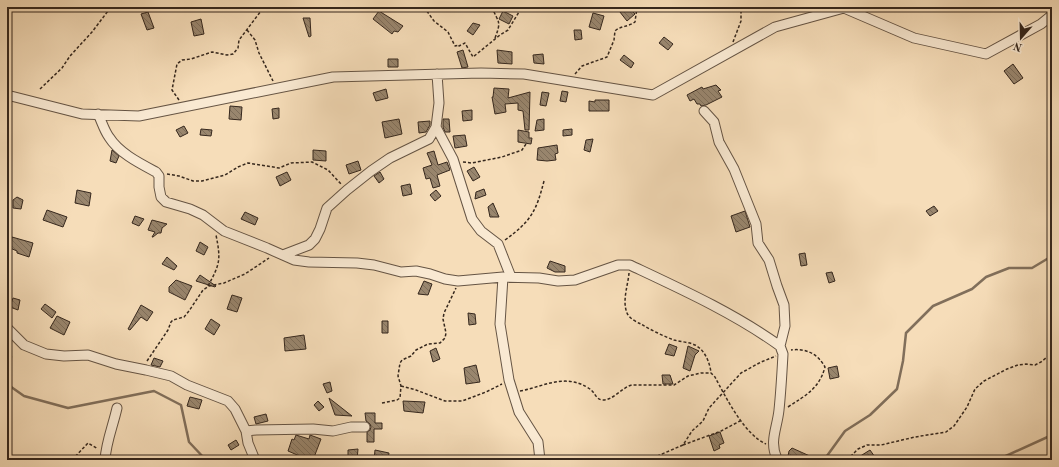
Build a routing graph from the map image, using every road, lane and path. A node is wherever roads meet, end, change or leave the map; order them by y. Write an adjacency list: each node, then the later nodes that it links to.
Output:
1 (111, 7): 17 (path)
2 (264, 7): 11 (path)
3 (424, 7): 12 (path)
4 (492, 7): 12 (path)
5 (522, 7): 12 (path)
6 (638, 7): 15 (path)
7 (717, 7): 9 (path)
8 (741, 7): 9 (path)
9 (741, 12): 13 (path)
10 (1052, 15): 13 (street)
11 (247, 30): 16 (path); 19 (path)
12 (494, 40)
13 (728, 53): 15 (street)
14 (437, 74): 15 (street); 16 (street); 22 (street)
15 (568, 81)
16 (276, 88): 19 (street)
17 (40, 89)
18 (7, 95): 21 (street)
19 (183, 107): 21 (street)
20 (704, 111): 36 (street)
21 (98, 114): 25 (street)
22 (436, 127): 24 (street); 27 (street)
23 (526, 144): 24 (path)
24 (453, 159): 29 (street)
25 (159, 176): 27 (path); 30 (street)
26 (544, 181): 29 (path)
27 (347, 190): 30 (street)
28 (216, 234): 34 (path)
29 (498, 244): 32 (street)
30 (282, 255): 33 (street); 34 (path)
31 (630, 265): 32 (street); 36 (street); 39 (path)
32 (507, 277): 33 (street); 40 (street)
33 (458, 280): 41 (path)
34 (208, 286): 38 (path)
35 (7, 328): 38 (street)
36 (781, 349): 43 (path); 46 (street); 46 (path)
37 (1052, 353): 62 (path)
38 (142, 369): 49 (street)
39 (711, 373): 42 (path); 43 (path)
40 (509, 380): 41 (path); 42 (street)
41 (401, 386): 44 (path)
42 (512, 392): 59 (street)
43 (723, 392): 47 (path); 50 (path)
44 (382, 403)
45 (117, 408): 52 (street)
46 (779, 412): 51 (street)
47 (740, 421): 50 (path); 51 (path)
48 (365, 427): 49 (street)
49 (246, 431): 58 (street)
50 (683, 445): 60 (path)
51 (773, 448): 61 (street)
52 (105, 456): 57 (path)
53 (7, 458): 54 (path)
54 (15, 460)
55 (36, 460): 56 (path)
56 (62, 460)
57 (72, 460)
58 (255, 460)
59 (540, 460)
60 (648, 460)
61 (779, 460)
62 (847, 460)

